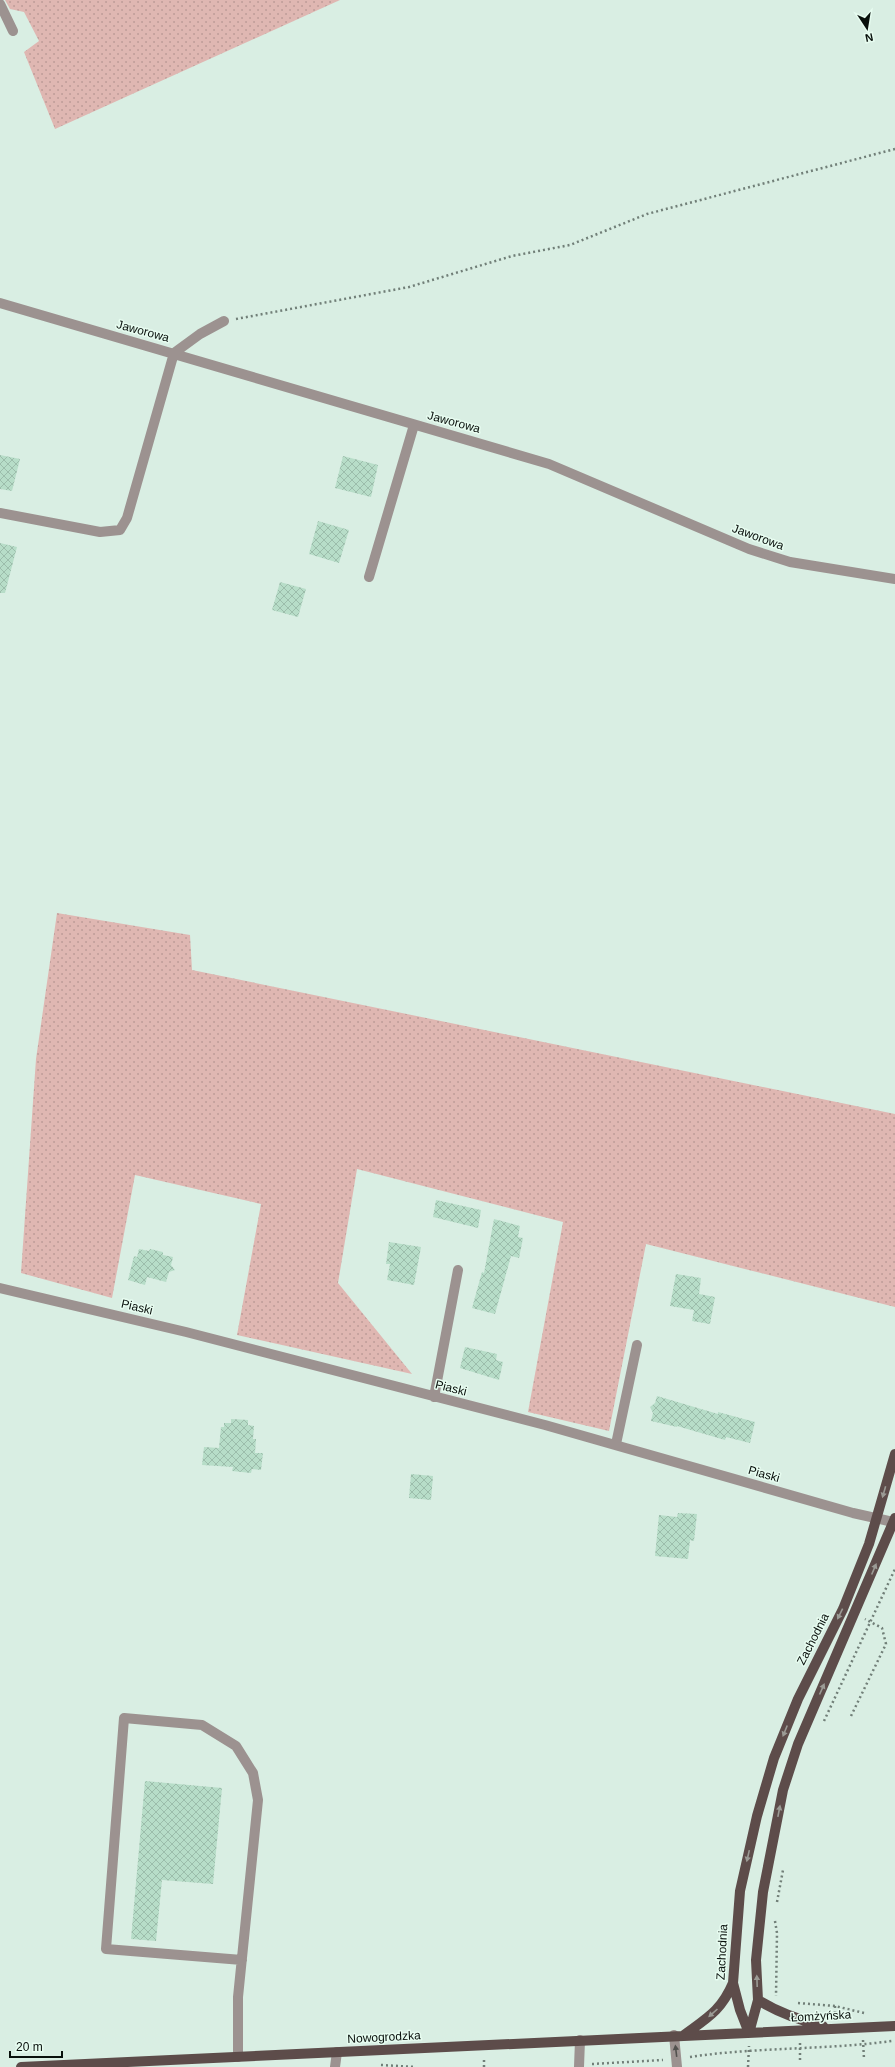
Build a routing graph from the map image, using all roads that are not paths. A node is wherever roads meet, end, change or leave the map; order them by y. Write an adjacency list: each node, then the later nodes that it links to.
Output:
1 (0, 4): 2 (street)
2 (13, 31)
3 (0, 303): 5 (street, Jaworowa)
4 (224, 321): 5 (street)
5 (174, 353): 6 (street, Jaworowa); 7 (street)
6 (414, 425): 8 (street); 9 (street, Jaworowa)
7 (0, 514)
8 (369, 577)
9 (895, 579)
10 (458, 1270): 13 (street)
11 (0, 1288): 13 (street, Piaski)
12 (637, 1345): 14 (street)
13 (434, 1396): 14 (street, Piaski)
14 (616, 1444): 16 (street, Piaski)
15 (895, 1454): 16 (main road, Zachodnia, one-way to 16)
16 (877, 1518): 17 (street, Piaski); 19 (main road, Zachodnia, one-way to 19)
17 (894, 1520): 20 (main road, one-way to 17)
18 (242, 1960): 18 (street); 27 (street)
19 (733, 1983): 23 (main road, Zachodnia); 24 (main road, one-way to 24)
20 (758, 2000): 22 (main road); 23 (main road)
21 (891, 2026): 22 (main road, Łomżyńska)
22 (835, 2028): 23 (main road, Łomżyńska)
23 (749, 2032): 24 (main road, Nowogrodzka)
24 (679, 2035): 25 (main road, Nowogrodzka); 28 (street, one-way to 24)
25 (580, 2040): 26 (main road, Nowogrodzka); 30 (street)
26 (337, 2052): 27 (main road, Nowogrodzka); 32 (street)
27 (238, 2057): 29 (main road, Nowogrodzka)
28 (677, 2063)
29 (147, 2064): 31 (main road, Nowogrodzka)
30 (579, 2066)
31 (21, 2067)
32 (335, 2067)

